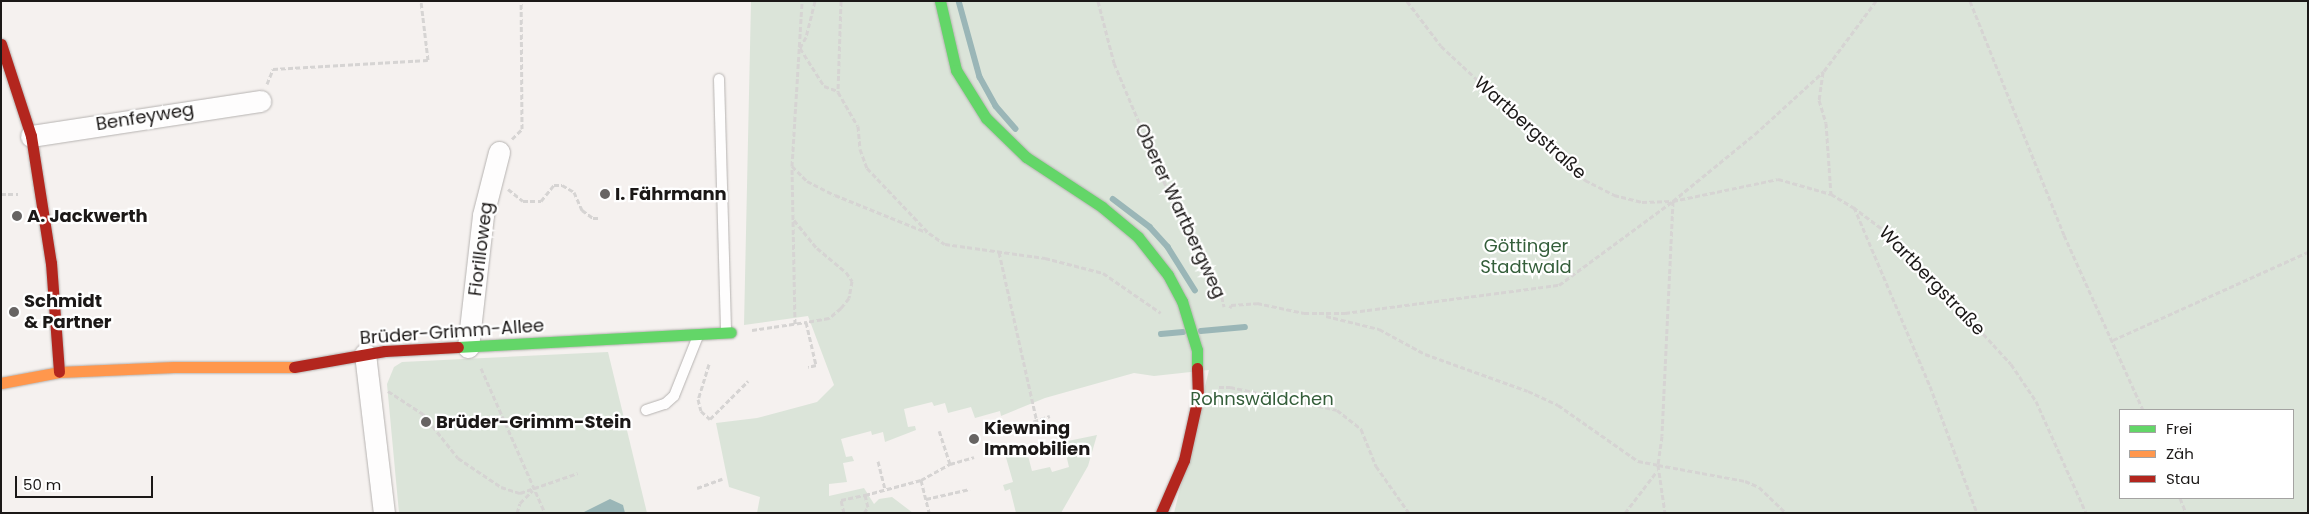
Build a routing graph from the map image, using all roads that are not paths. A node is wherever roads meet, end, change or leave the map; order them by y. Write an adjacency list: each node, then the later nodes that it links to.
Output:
1 (940, 1): 15 (street)
2 (1, 44): 5 (street)
3 (720, 79): 7 (lane)
4 (260, 101): 5 (street, Benfeyweg)
5 (31, 136): 11 (street)
6 (499, 152): 9 (street, Fiorilloweg)
7 (729, 332): 8 (street, Brüder-Grimm-Allee)
8 (699, 335): 9 (street, Brüder-Grimm-Allee); 13 (lane)
9 (471, 347): 10 (street, Brüder-Grimm-Allee)
10 (366, 354): 11 (street, Brüder-Grimm-Allee); 14 (street)
11 (59, 372): 12 (street, Brüder-Grimm-Allee)
12 (1, 383)
13 (646, 410)
14 (384, 513)
15 (1161, 513)

